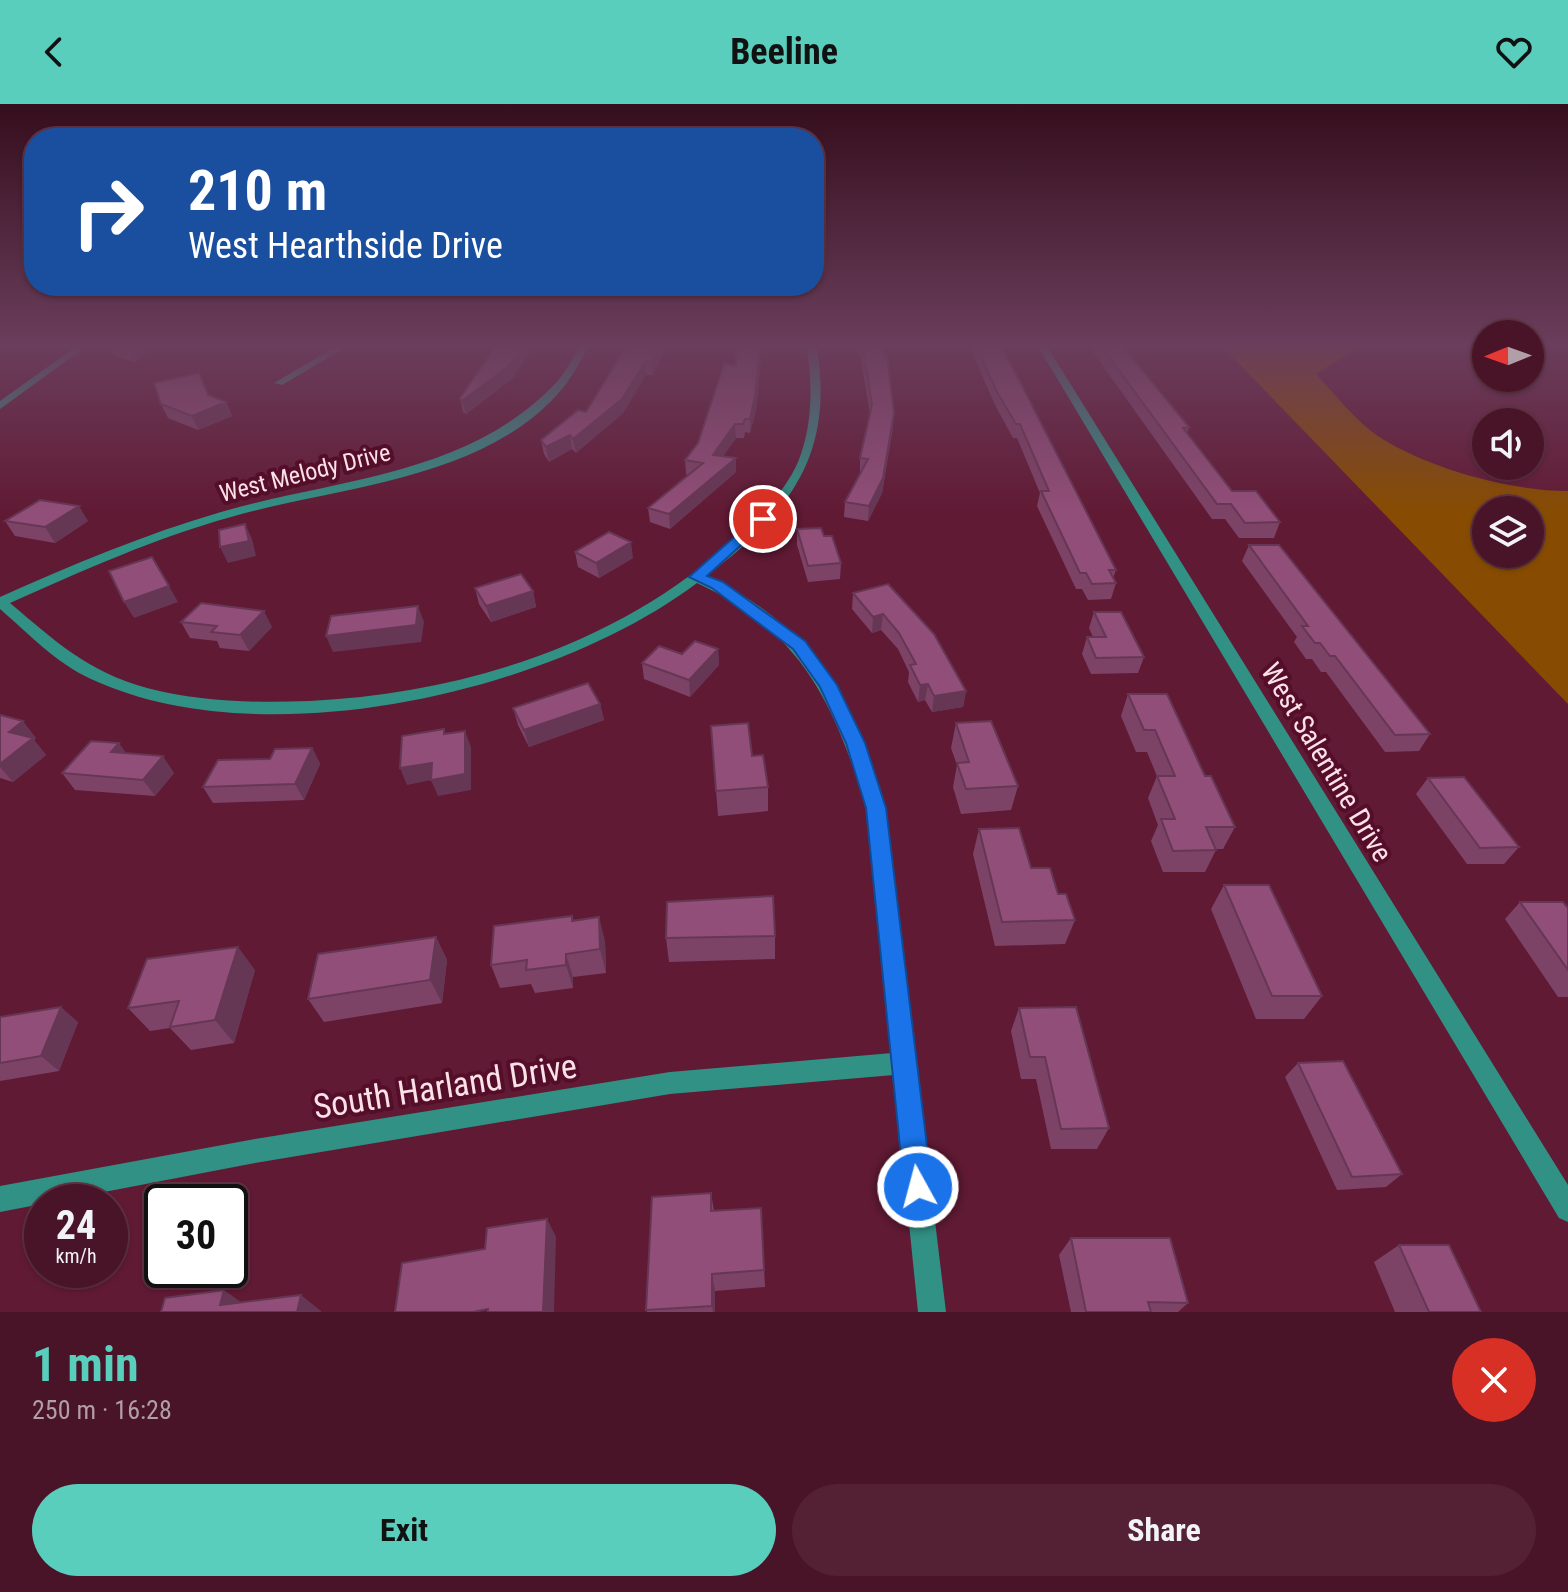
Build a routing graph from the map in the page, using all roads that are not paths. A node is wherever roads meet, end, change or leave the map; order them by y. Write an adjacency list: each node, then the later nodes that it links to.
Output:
1 (549, 399): 5 (street, West Melody Drive)
2 (815, 399): 4 (street)
3 (1074, 399): 8 (street, West Salentine Drive)
4 (696, 577): 5 (street); 6 (street)
5 (0, 602)
6 (904, 1063): 7 (street, South Harland Drive); 9 (street)
7 (0, 1199)
8 (1568, 1209)
9 (932, 1312)

